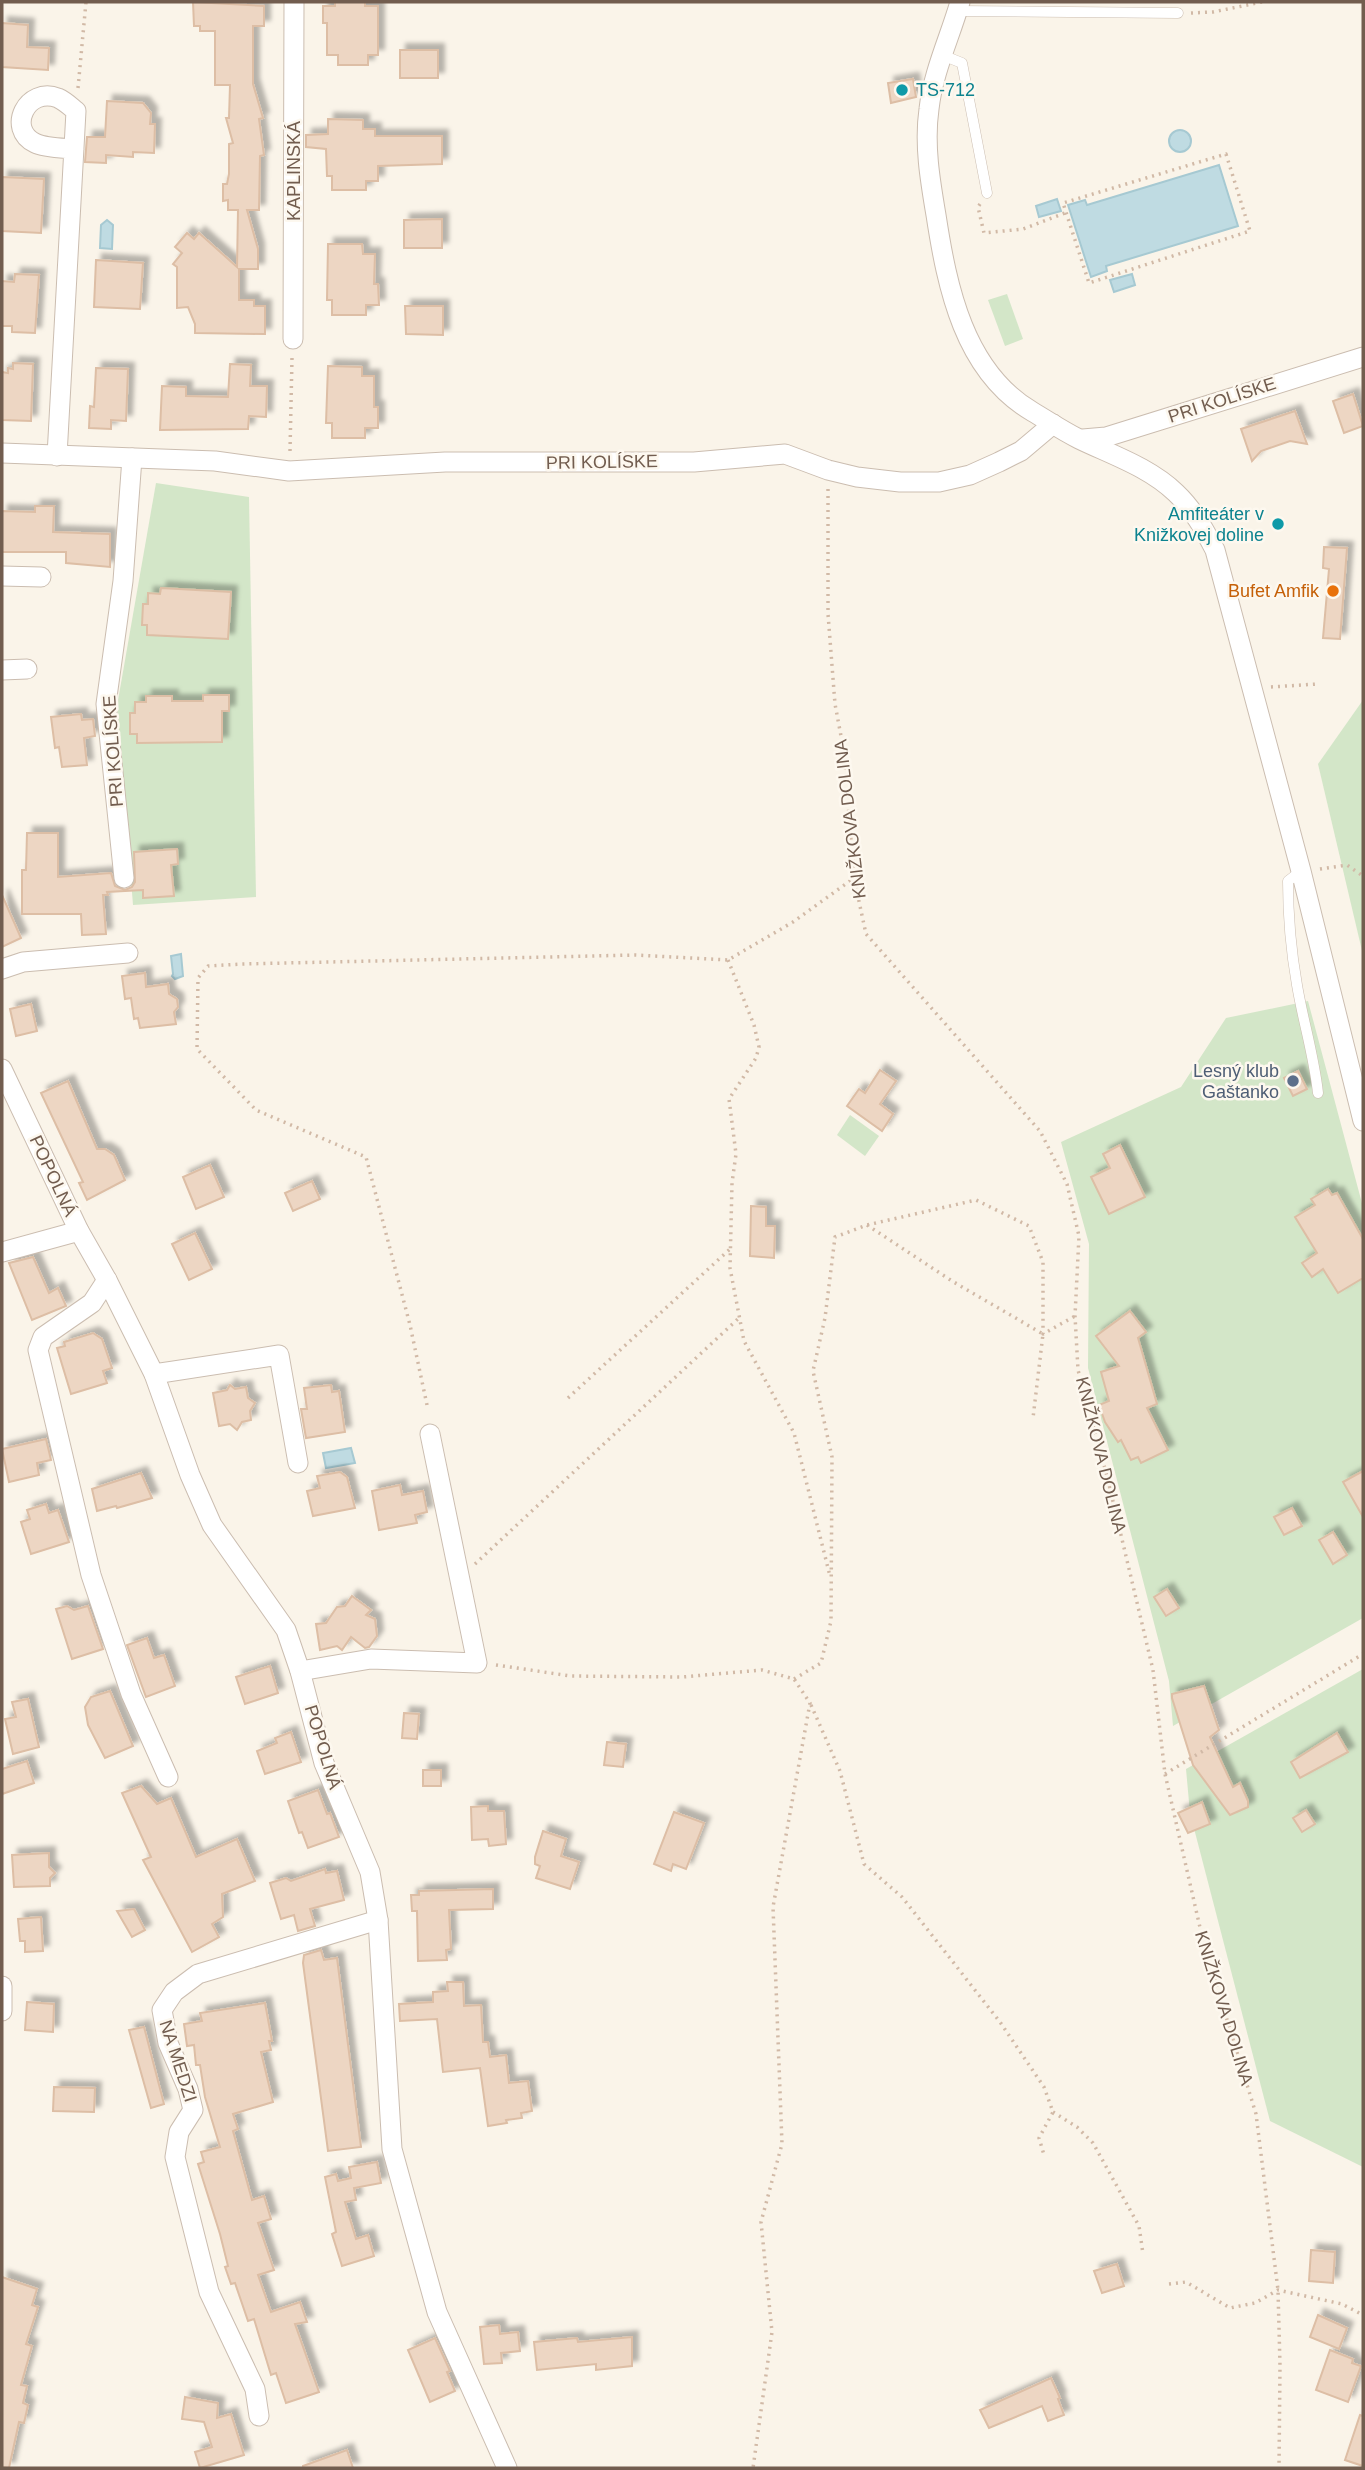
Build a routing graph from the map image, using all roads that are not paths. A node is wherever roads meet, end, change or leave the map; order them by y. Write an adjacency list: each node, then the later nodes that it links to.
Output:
1 (294, 2): 7 (street, KAPLINSKÁ)
2 (958, 6): 3 (lane); 4 (street)
3 (1178, 13)
4 (942, 55): 6 (lane); 9 (street)
5 (74, 149): 5 (street); 12 (street)
6 (987, 193)
7 (293, 339)
8 (1363, 357): 10 (street, PRI KOLÍSKE)
9 (1053, 424): 10 (street); 13 (street, PRI KOLÍSKE)
10 (1080, 439): 18 (street)
11 (2, 453): 12 (street, PRI KOLÍSKE)
12 (57, 456): 13 (street, PRI KOLÍSKE)
13 (132, 458): 19 (street, PRI KOLÍSKE)
14 (2, 576): 15 (street)
15 (41, 577)
16 (27, 669): 17 (street)
17 (2, 670)
18 (1301, 871): 23 (lane); 24 (street)
19 (124, 878)
20 (128, 953): 21 (street)
21 (2, 969)
22 (2, 1069): 25 (street, POPOLNÁ)
23 (1318, 1093)
24 (1363, 1121)
25 (79, 1231): 26 (street); 27 (street, POPOLNÁ)
26 (2, 1252)
27 (107, 1280): 28 (street, POPOLNÁ); 32 (street)
28 (154, 1374): 30 (street); 31 (street, POPOLNÁ)
29 (430, 1434): 31 (street)
30 (298, 1462)
31 (300, 1671): 33 (street, POPOLNÁ)
32 (168, 1777)
33 (378, 1920): 36 (street, NA MEDZI); 37 (street, POPOLNÁ)
34 (2, 1986): 35 (street)
35 (2, 2011)
36 (259, 2416)
37 (507, 2468)

